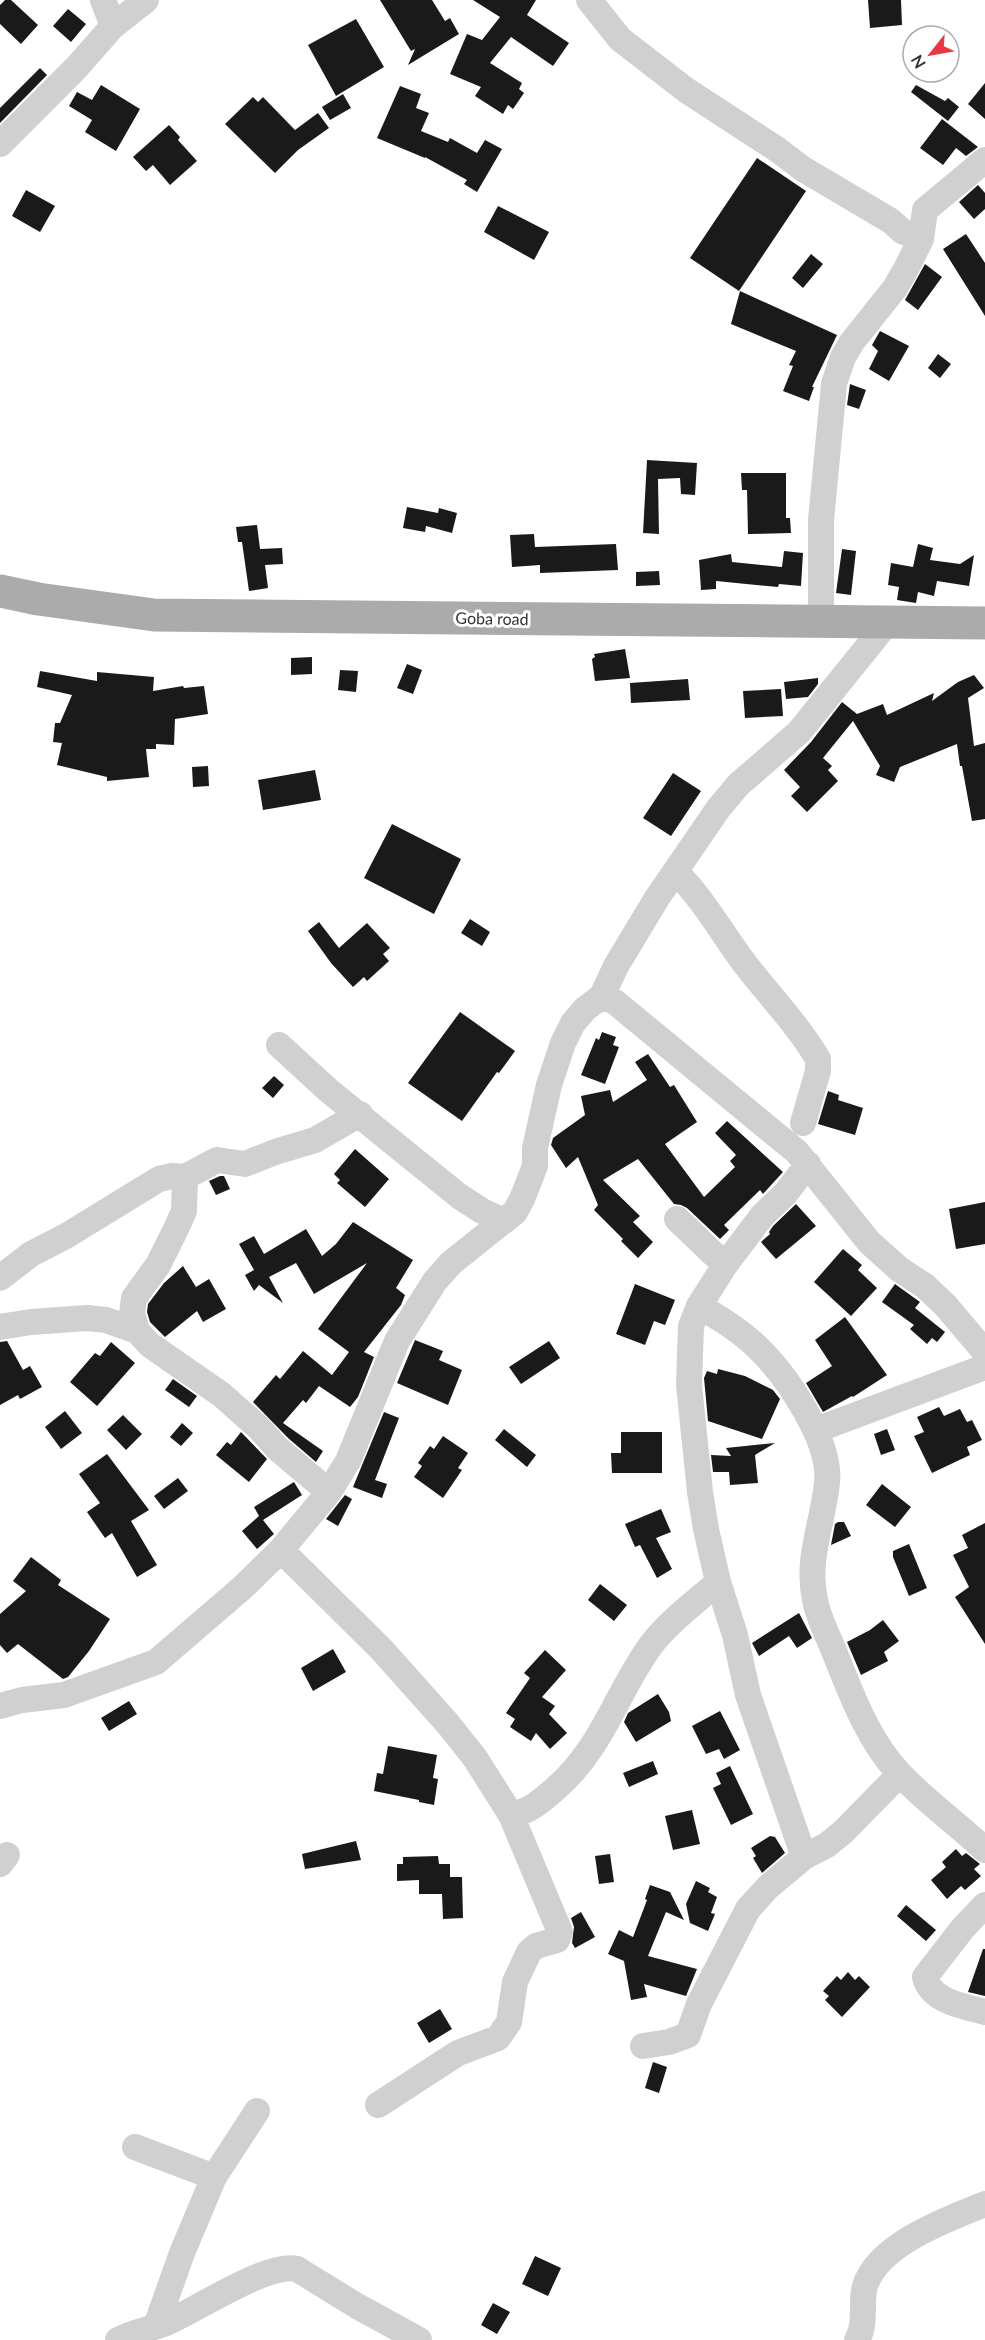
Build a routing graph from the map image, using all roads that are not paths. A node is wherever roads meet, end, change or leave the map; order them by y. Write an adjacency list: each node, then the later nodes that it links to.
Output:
1 (103, 0): 4 (street)
2 (146, 0): 4 (street)
3 (589, 0): 7 (street)
4 (113, 26): 5 (street)
5 (0, 144)
6 (985, 160): 7 (street)
7 (921, 239): 9 (street)
8 (0, 591): 9 (main road, Goba road)
9 (821, 622): 10 (main road, Goba road)
10 (887, 622): 11 (main road, Goba road); 12 (street)
11 (985, 623)
12 (676, 872): 13 (street); 16 (street)
13 (602, 996): 17 (street); 20 (street)
14 (279, 1045): 15 (street)
15 (360, 1114): 18 (street); 20 (street)
16 (803, 1123)
17 (808, 1164): 21 (street); 26 (street)
18 (185, 1177): 22 (street); 25 (street)
19 (677, 1219): 21 (street)
20 (504, 1221): 29 (street)
21 (725, 1265): 23 (street)
22 (0, 1278)
23 (699, 1306): 28 (street); 31 (street)
24 (0, 1327): 25 (street)
25 (137, 1331): 29 (street)
26 (985, 1352)
27 (985, 1367): 28 (street)
28 (816, 1430): 33 (street)
29 (329, 1492): 30 (street)
30 (281, 1550): 32 (street); 34 (street)
31 (718, 1582): 34 (street); 36 (street)
32 (0, 1706)
33 (900, 1774): 35 (street); 36 (street)
34 (511, 1815): 40 (street)
35 (985, 1850)
36 (804, 1857): 39 (street)
37 (985, 1905): 38 (street)
38 (985, 2012)
39 (643, 2046)
40 (378, 2105)
41 (257, 2111): 43 (street)
42 (135, 2147): 43 (street)
43 (214, 2177): 45 (street)
44 (985, 2204): 48 (street)
45 (156, 2326): 46 (street); 47 (street)
46 (118, 2340)
47 (419, 2340)
48 (857, 2340)

